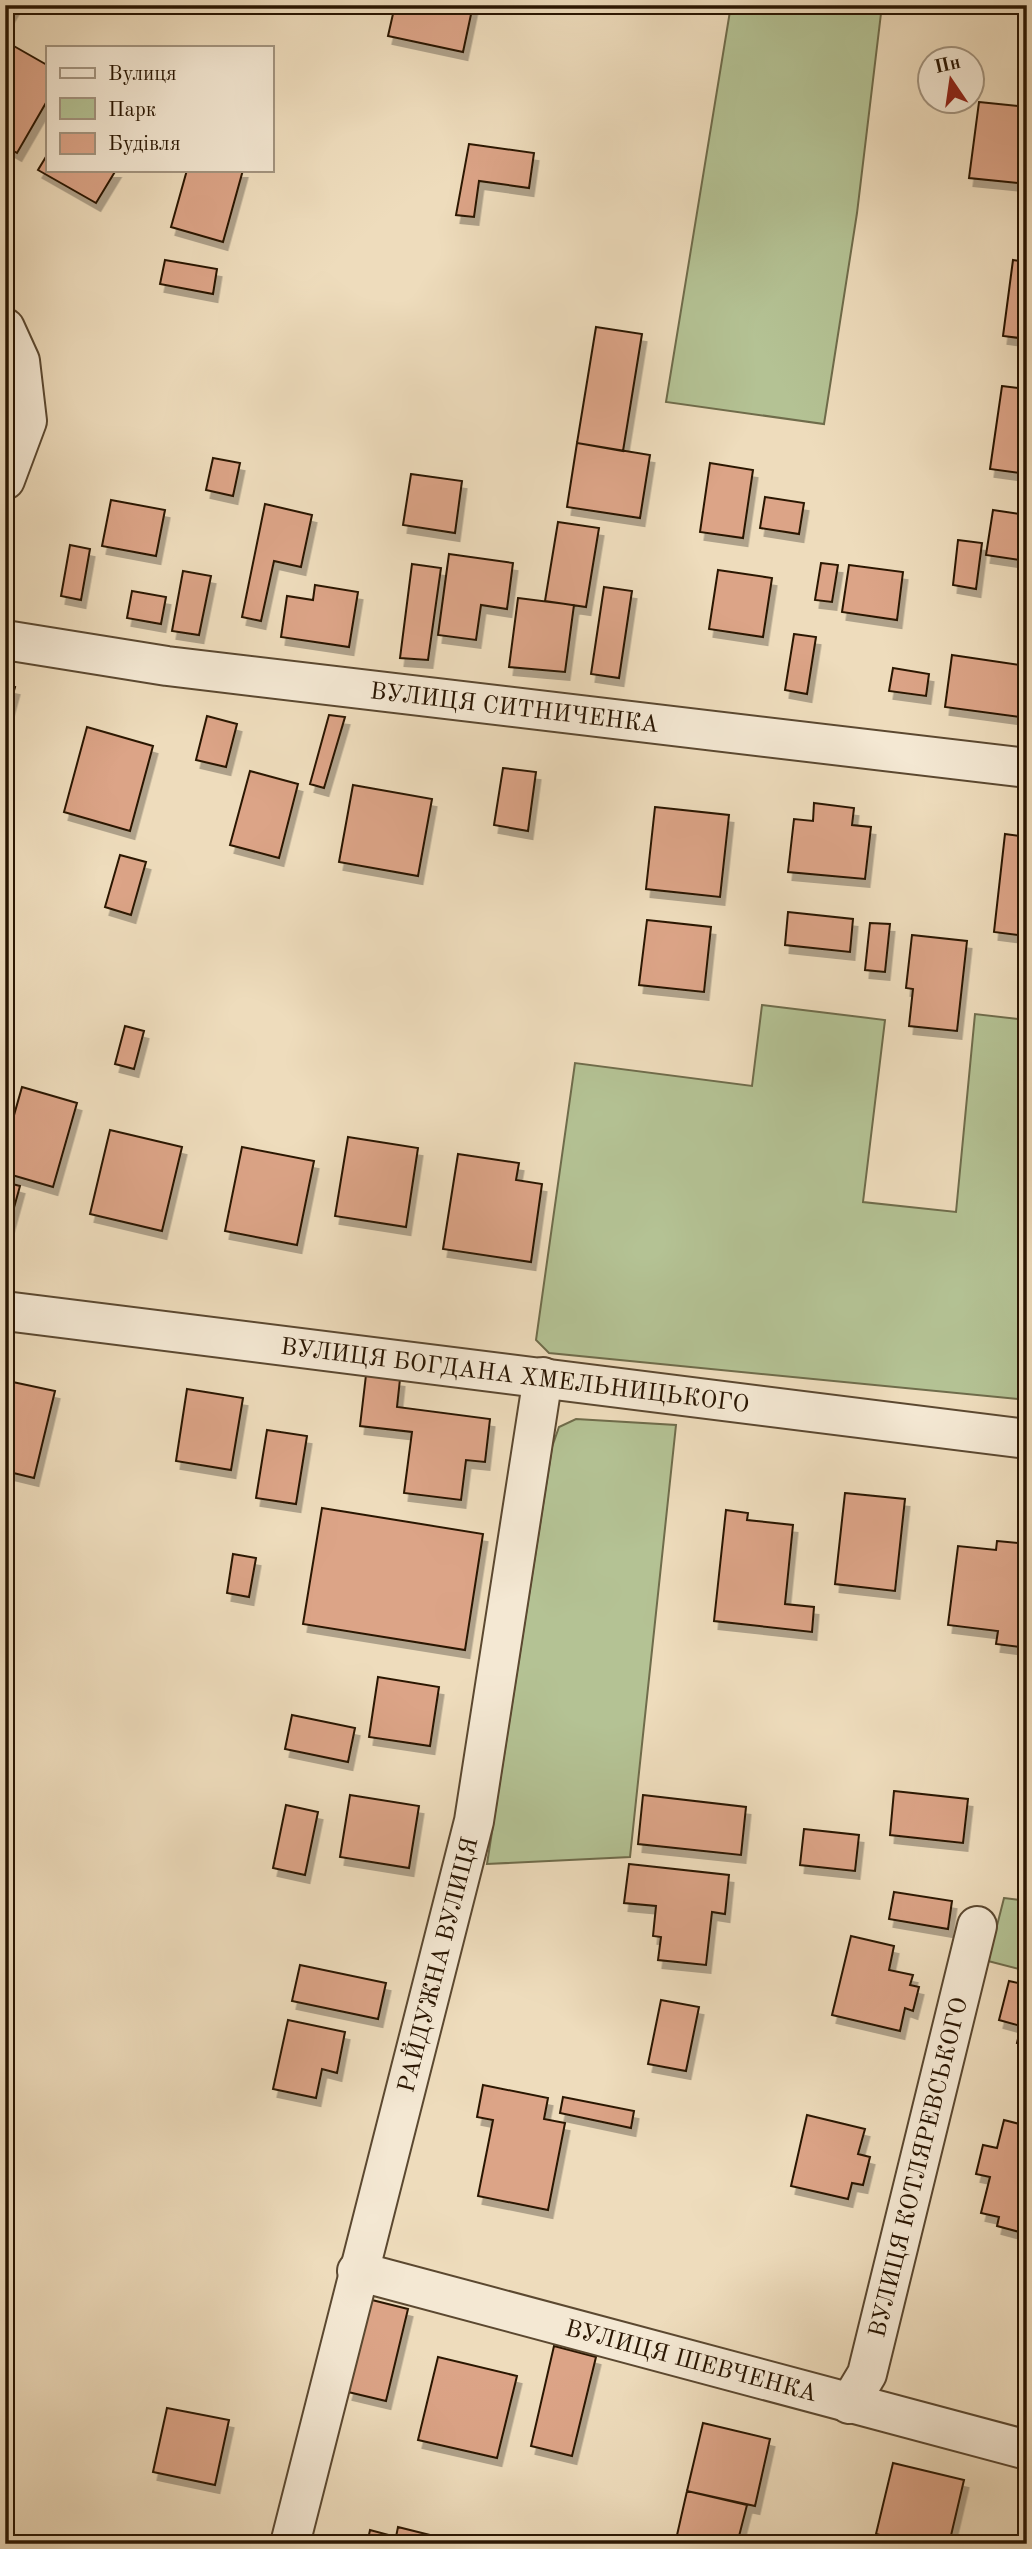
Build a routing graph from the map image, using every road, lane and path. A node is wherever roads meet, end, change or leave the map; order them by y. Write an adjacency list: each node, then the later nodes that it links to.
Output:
1 (5, 328): 2 (street)
2 (5, 480)
3 (5, 640): 4 (street, ВУЛИЦЯ СИТНИЧЕНКА)
4 (1027, 768)
5 (5, 1311): 6 (street, ВУЛИЦЯ БОГДАНА ХМЕЛЬНИЦЬКОГО)
6 (543, 1377): 7 (street, ВУЛИЦЯ БОГДАНА ХМЕЛЬНИЦЬКОГО); 9 (street, РАЙДУЖНА ВУЛИЦЯ)
7 (1027, 1438)
8 (977, 1926): 10 (street, ВУЛИЦЯ КОТЛЯРЕВСЬКОГО)
9 (357, 2271): 10 (street, ВУЛИЦЯ ШЕВЧЕНКА); 12 (street, РАЙДУЖНА ВУЛИЦЯ)
10 (849, 2404): 11 (street, ВУЛИЦЯ ШЕВЧЕНКА)
11 (1027, 2450)
12 (290, 2544)

